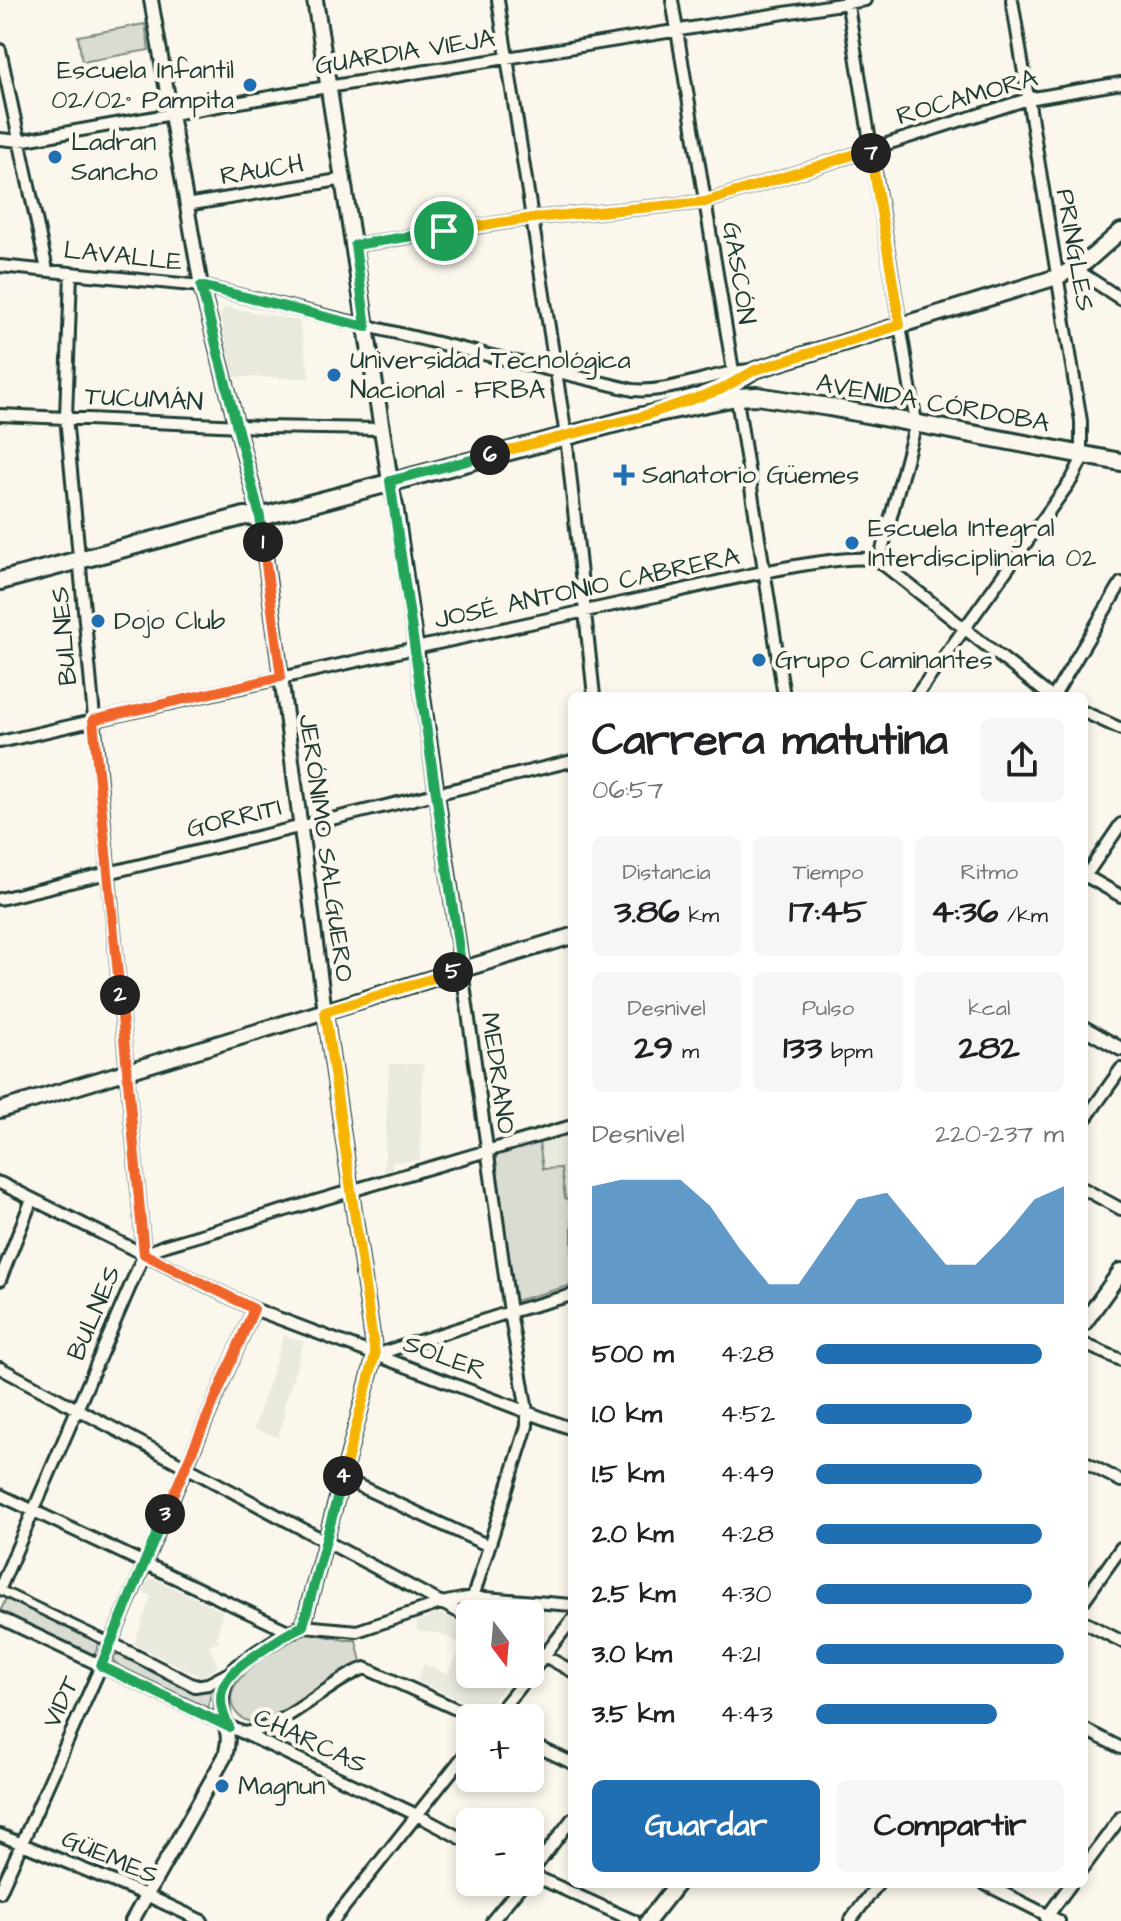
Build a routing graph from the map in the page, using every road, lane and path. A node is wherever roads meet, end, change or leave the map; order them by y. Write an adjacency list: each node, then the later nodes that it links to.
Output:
1 (151, 0): 14 (street, JERÓNIMO SALGUERO)
2 (315, 0): 12 (main road)
3 (498, 0): 10 (street)
4 (672, 0): 8 (street, GASCÓN)
5 (865, 0): 7 (street, GUARDIA VIEJA)
6 (1012, 0): 13 (street, PRINGLES)
7 (847, 2): 8 (street, GUARDIA VIEJA); 17 (street)
8 (677, 31): 10 (street, GUARDIA VIEJA); 19 (street, GASCÓN)
9 (0, 50): 16 (street)
10 (507, 58): 12 (street, GUARDIA VIEJA); 21 (street)
11 (1121, 83): 13 (street, ROCAMORA)
12 (330, 87): 14 (street, GUARDIA VIEJA); 18 (main road)
13 (1028, 99): 17 (street, ROCAMORA); 28 (street, PRINGLES)
14 (171, 114): 16 (street, GUARDIA VIEJA); 20 (street, JERÓNIMO SALGUERO)
15 (0, 139): 16 (street, GUARDIA VIEJA)
16 (19, 141): 26 (street)
17 (871, 149): 19 (street, ROCAMORA); 31 (street)
18 (345, 179): 20 (street, RAUCH); 23 (main road)
19 (705, 202): 21 (street, ROCAMORA); 34 (street, GASCÓN)
20 (186, 205): 29 (street, JERÓNIMO SALGUERO)
21 (533, 218): 23 (street, ROCAMORA); 33 (street)
22 (1121, 231): 25 (main road)
23 (355, 245): 32 (main road)
24 (0, 266): 26 (street, LAVALLE)
25 (1075, 269): 28 (main road); 30 (street)
26 (47, 270): 27 (street, LAVALLE)
27 (71, 273): 29 (street, LAVALLE); 36 (street, BULNES)
28 (1057, 277): 31 (main road); 41 (street, PRINGLES)
29 (201, 286): 32 (street, LAVALLE); 38 (street, JERÓNIMO SALGUERO)
30 (1121, 299)
31 (900, 325): 34 (main road); 37 (street)
32 (366, 327): 33 (street, LAVALLE); 39 (main road)
33 (556, 372): 34 (street, LAVALLE); 40 (street)
34 (734, 383): 37 (main road, AVENIDA CÓRDOBA); 40 (main road, AVENIDA CÓRDOBA); 47 (street, GASCÓN)
35 (0, 415): 36 (street, TUCUMÁN)
36 (66, 417): 38 (street, TUCUMÁN); 45 (street, BULNES)
37 (916, 423): 41 (main road, AVENIDA CÓRDOBA); 46 (street)
38 (237, 426): 39 (street, TUCUMÁN); 44 (street, JERÓNIMO SALGUERO)
39 (382, 429): 43 (main road)
40 (566, 436): 43 (main road, AVENIDA CÓRDOBA); 50 (street)
41 (1081, 454): 42 (main road, AVENIDA CÓRDOBA); 51 (street, PRINGLES)
42 (1121, 462)
43 (390, 481): 44 (main road, AVENIDA CÓRDOBA); 52 (street, MEDRANO)
44 (260, 517): 45 (main road, AVENIDA CÓRDOBA); 53 (street, JERÓNIMO SALGUERO)
45 (79, 560): 48 (main road, AVENIDA CÓRDOBA); 60 (street, BULNES)
46 (879, 561): 47 (street, JOSÉ ANTONIO CABRERA); 51 (street)
47 (763, 573): 50 (street, JOSÉ ANTONIO CABRERA); 55 (street, GASCÓN)
48 (0, 581)
49 (1121, 583): 58 (street)
50 (584, 611): 52 (street, JOSÉ ANTONIO CABRERA); 54 (street)
51 (963, 629): 56 (street, PRINGLES); 57 (street)
52 (416, 647): 53 (street, JOSÉ ANTONIO CABRERA); 64 (street, MEDRANO)
53 (281, 677): 60 (street, JOSÉ ANTONIO CABRERA); 66 (street, JERÓNIMO SALGUERO)
54 (594, 692)
55 (783, 692)
56 (919, 692)
57 (1047, 692)
58 (1054, 692)
59 (1088, 714): 61 (street)
60 (93, 720): 62 (street, JOSÉ ANTONIO CABRERA); 68 (street, BULNES)
61 (1121, 729)
62 (0, 742)
63 (568, 762): 64 (street, GORRITI)
64 (437, 794): 66 (street, GORRITI); 73 (street, MEDRANO)
65 (1121, 824): 67 (street)
66 (300, 825): 68 (street, GORRITI); 74 (street, JERÓNIMO SALGUERO)
67 (1088, 870)
68 (108, 872): 71 (street, GORRITI); 78 (street, BULNES)
69 (1088, 878): 70 (street)
70 (1121, 896)
71 (0, 899)
72 (568, 937): 73 (main road)
73 (462, 970): 74 (main road); 82 (street, MEDRANO)
74 (325, 1012): 78 (main road); 84 (street, JERÓNIMO SALGUERO)
75 (1088, 1030): 76 (street)
76 (1121, 1049)
77 (1121, 1069): 80 (street)
78 (127, 1070): 79 (main road); 88 (street, BULNES)
79 (0, 1110)
80 (1088, 1115)
81 (568, 1127): 82 (street)
82 (487, 1150): 84 (street); 93 (street, MEDRANO)
83 (0, 1183): 86 (street, SOLER)
84 (350, 1191): 88 (street); 96 (street, JERÓNIMO SALGUERO)
85 (1088, 1191): 87 (street)
86 (32, 1199): 88 (street, SOLER); 90 (street)
87 (1121, 1209)
88 (144, 1254): 92 (street, SOLER); 99 (street, BULNES)
89 (1121, 1271): 94 (main road)
90 (0, 1280)
91 (568, 1296): 93 (street)
92 (254, 1309): 96 (street, SOLER); 103 (street, VIDT)
93 (510, 1312): 96 (street); 100 (street, MEDRANO)
94 (1088, 1317)
95 (1088, 1346): 97 (street)
96 (375, 1355): 100 (street, SOLER); 104 (street, JERÓNIMO SALGUERO)
97 (1121, 1360)
98 (0, 1368): 99 (street)
99 (77, 1409): 103 (street); 107 (street, BULNES)
100 (527, 1411): 101 (street, SOLER); 109 (street, MEDRANO)
101 (568, 1427)
102 (1088, 1464): 105 (street)
103 (185, 1466): 108 (street); 111 (street, VIDT)
104 (342, 1478): 108 (street, JERÓNIMO SALGUERO); 109 (street)
105 (1121, 1481)
106 (0, 1495): 107 (street)
107 (34, 1511): 111 (street); 112 (street, BULNES)
108 (325, 1540): 116 (street); 122 (street, JERÓNIMO SALGUERO)
109 (489, 1546): 114 (street, MEDRANO)
110 (1121, 1548): 113 (street)
111 (144, 1564): 123 (street); 125 (street, VIDT)
112 (0, 1589): 125 (street)
113 (1088, 1594)
114 (473, 1597): 115 (street, MEDRANO); 116 (street); 117 (street)
115 (472, 1600)
116 (441, 1603): 118 (street); 122 (street)
117 (568, 1605)
118 (456, 1611)
119 (0, 1618): 127 (street, CHARCAS)
120 (1088, 1624): 124 (street)
121 (568, 1625): 126 (street)
122 (303, 1626): 123 (street)
123 (290, 1632): 129 (street)
124 (1121, 1641)
125 (111, 1643): 127 (street, VIDT); 129 (street)
126 (545, 1656): 128 (street)
127 (101, 1666): 133 (street, CHARCAS); 144 (street, VIDT)
128 (568, 1669)
129 (231, 1672): 133 (street)
130 (519, 1688): 131 (street)
131 (505, 1704)
132 (456, 1709): 133 (street)
133 (235, 1730): 139 (street, CHARCAS); 153 (street)
134 (1088, 1731): 135 (street)
135 (1121, 1748)
136 (544, 1750): 137 (street)
137 (568, 1761)
138 (456, 1766): 139 (street)
139 (417, 1815): 143 (street, CHARCAS); 158 (street)
140 (1121, 1817): 146 (street)
141 (568, 1824): 145 (street)
142 (0, 1835): 144 (street, GÜEMES)
143 (456, 1836)
144 (21, 1844): 152 (street, VIDT); 153 (street, GÜEMES)
145 (544, 1856)
146 (1088, 1862)
147 (544, 1880): 160 (street)
148 (674, 1888): 161 (main road)
149 (875, 1888): 162 (street)
150 (992, 1888): 155 (street)
151 (1068, 1888): 155 (street)
152 (0, 1892)
153 (146, 1895): 156 (street); 157 (street, GÜEMES)
154 (513, 1896): 159 (street)
155 (1046, 1918): 163 (street)
156 (132, 1921)
157 (202, 1921)
158 (333, 1921)
159 (492, 1921)
160 (634, 1921)
161 (648, 1921)
162 (850, 1921)
163 (1059, 1921)

